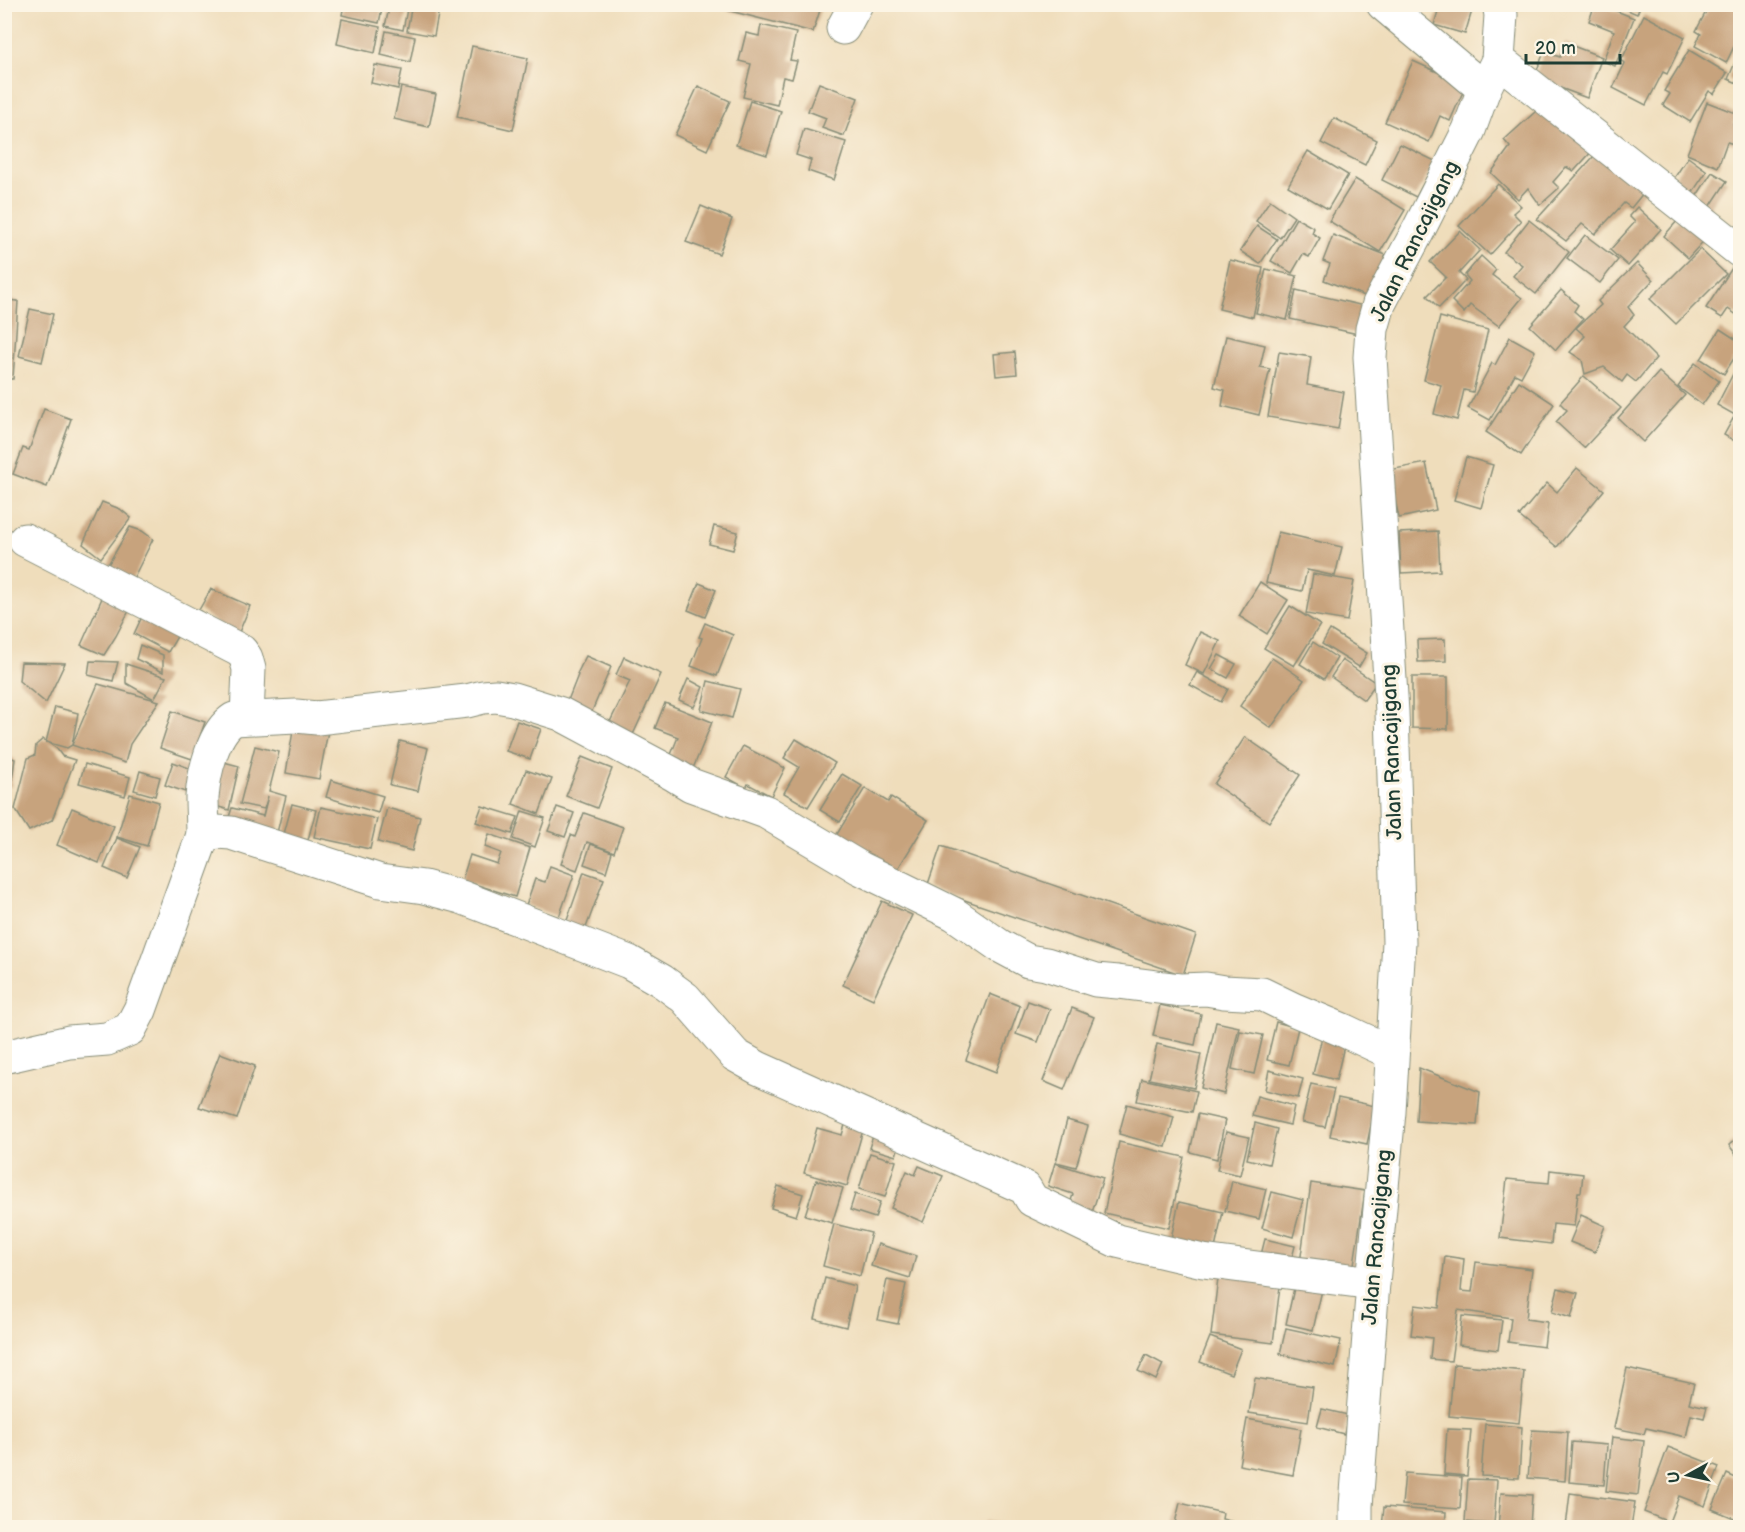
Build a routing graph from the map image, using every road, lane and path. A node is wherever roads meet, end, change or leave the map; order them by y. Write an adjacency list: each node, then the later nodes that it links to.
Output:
1 (1383, 4): 4 (street)
2 (1499, 4): 3 (street, Jalan Rancajigang)
3 (1498, 60): 4 (street, Jalan Rancajigang); 5 (street)
4 (1484, 88): 9 (street, Jalan Rancajigang)
5 (1740, 251)
6 (25, 540): 7 (street)
7 (247, 717): 8 (street); 9 (street)
8 (203, 835): 10 (street); 11 (street)
9 (1392, 1053): 11 (street, Jalan Rancajigang)
10 (4, 1057)
11 (1373, 1283): 12 (street, Jalan Rancajigang)
12 (1356, 1527)

